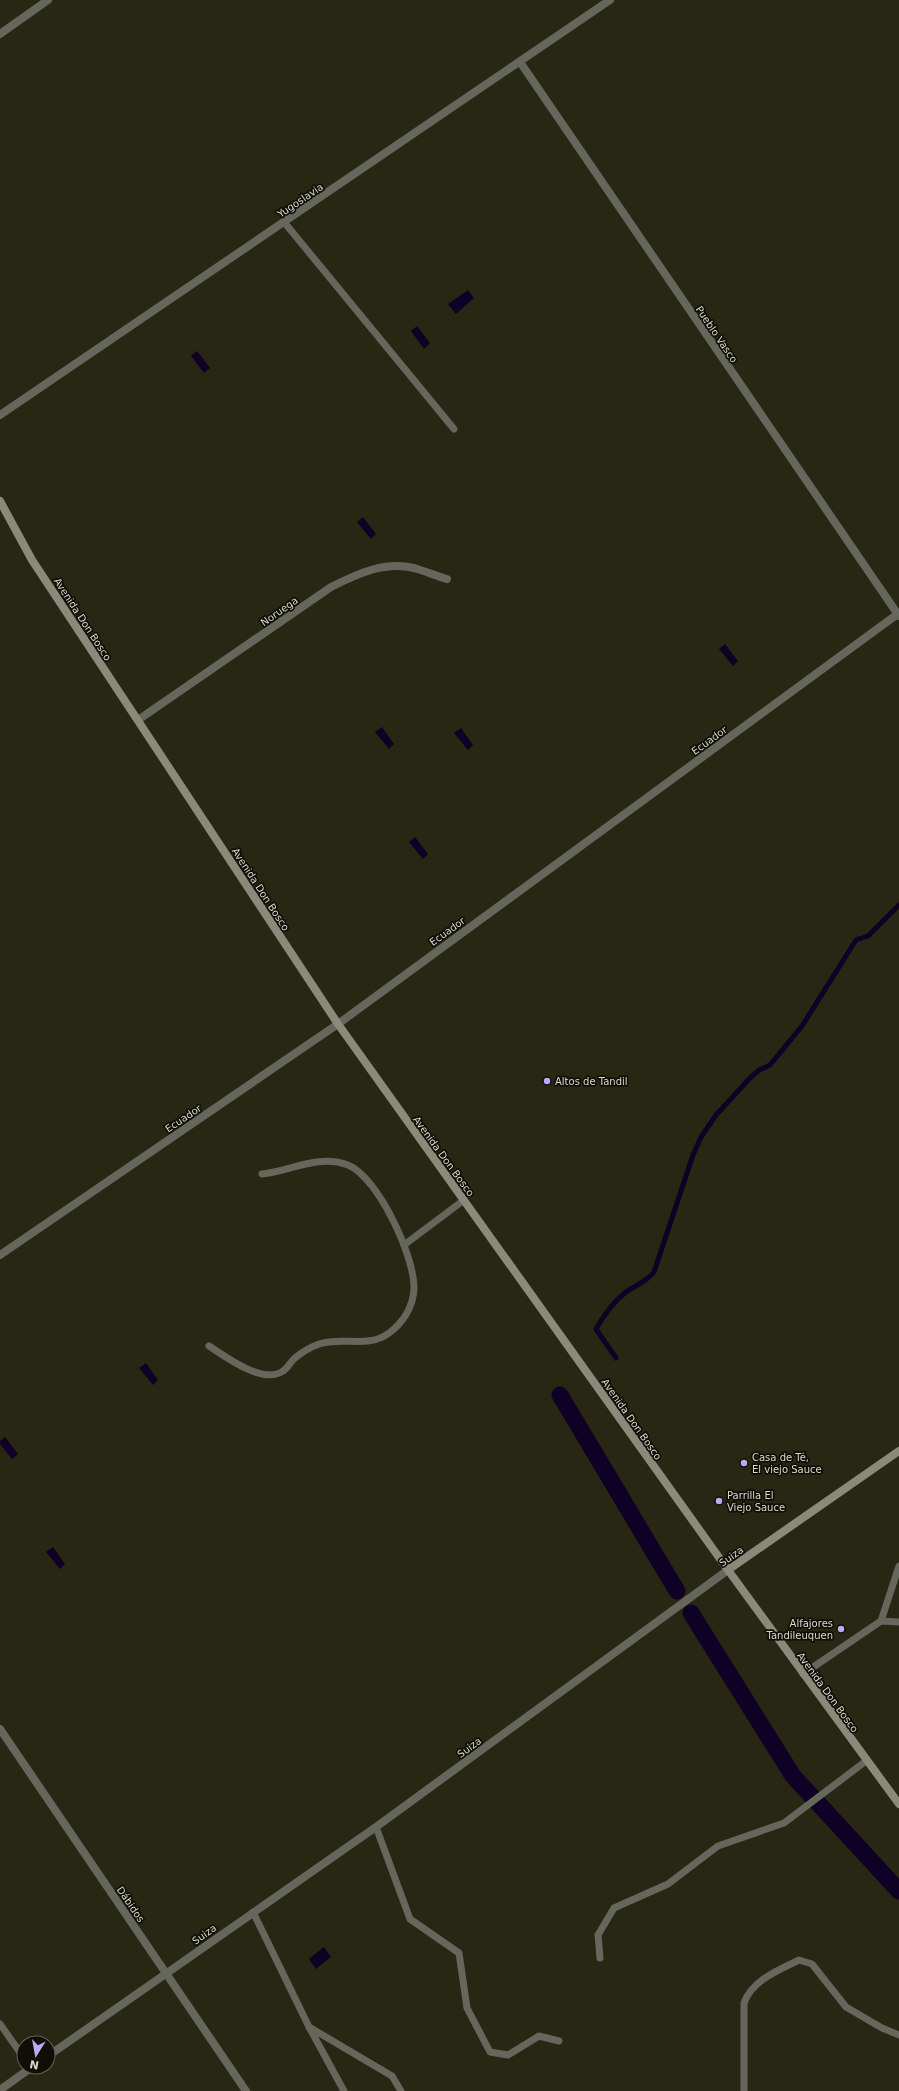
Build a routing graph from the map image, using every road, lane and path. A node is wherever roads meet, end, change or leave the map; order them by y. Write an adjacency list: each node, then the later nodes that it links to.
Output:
1 (48, 0): 3 (street)
2 (610, 0): 4 (street, Yugoslavia)
3 (0, 34)
4 (520, 62): 5 (street, Yugoslavia); 10 (street, Pueblo Vasco)
5 (284, 222): 6 (street, Yugoslavia); 7 (lane)
6 (0, 415)
7 (454, 429)
8 (0, 501): 11 (main road, Avenida Don Bosco)
9 (447, 579): 11 (street, Noruega)
10 (899, 615): 12 (street, Ecuador)
11 (138, 720): 12 (main road, Avenida Don Bosco)
12 (338, 1024): 14 (main road, Avenida Don Bosco); 16 (street, Ecuador)
13 (262, 1174): 15 (lane)
14 (464, 1200): 15 (lane); 20 (main road, Avenida Don Bosco)
15 (404, 1245): 17 (lane)
16 (0, 1256)
17 (209, 1346)
18 (899, 1451): 20 (main road, Suiza)
19 (899, 1566): 21 (lane)
20 (728, 1570): 23 (main road, Avenida Don Bosco); 27 (street, Suiza)
21 (881, 1621): 22 (lane); 23 (lane)
22 (899, 1622)
23 (803, 1674): 25 (main road, Avenida Don Bosco)
24 (0, 1729): 30 (street, Dábidos)
25 (866, 1761): 26 (main road, Avenida Don Bosco); 29 (lane)
26 (899, 1804)
27 (376, 1827): 28 (street, Suiza); 34 (lane)
28 (254, 1912): 30 (street, Suiza); 32 (lane)
29 (600, 1958)
30 (166, 1973): 36 (street, Suiza); 39 (street, Dábidos)
31 (0, 2024): 35 (lane)
32 (309, 2027): 40 (lane); 41 (lane)
33 (899, 2035): 42 (lane)
34 (559, 2041)
35 (16, 2047)
36 (56, 2050)
37 (20, 2075): 38 (street)
38 (0, 2090)
39 (246, 2091)
40 (344, 2091)
41 (401, 2091)
42 (744, 2091)

